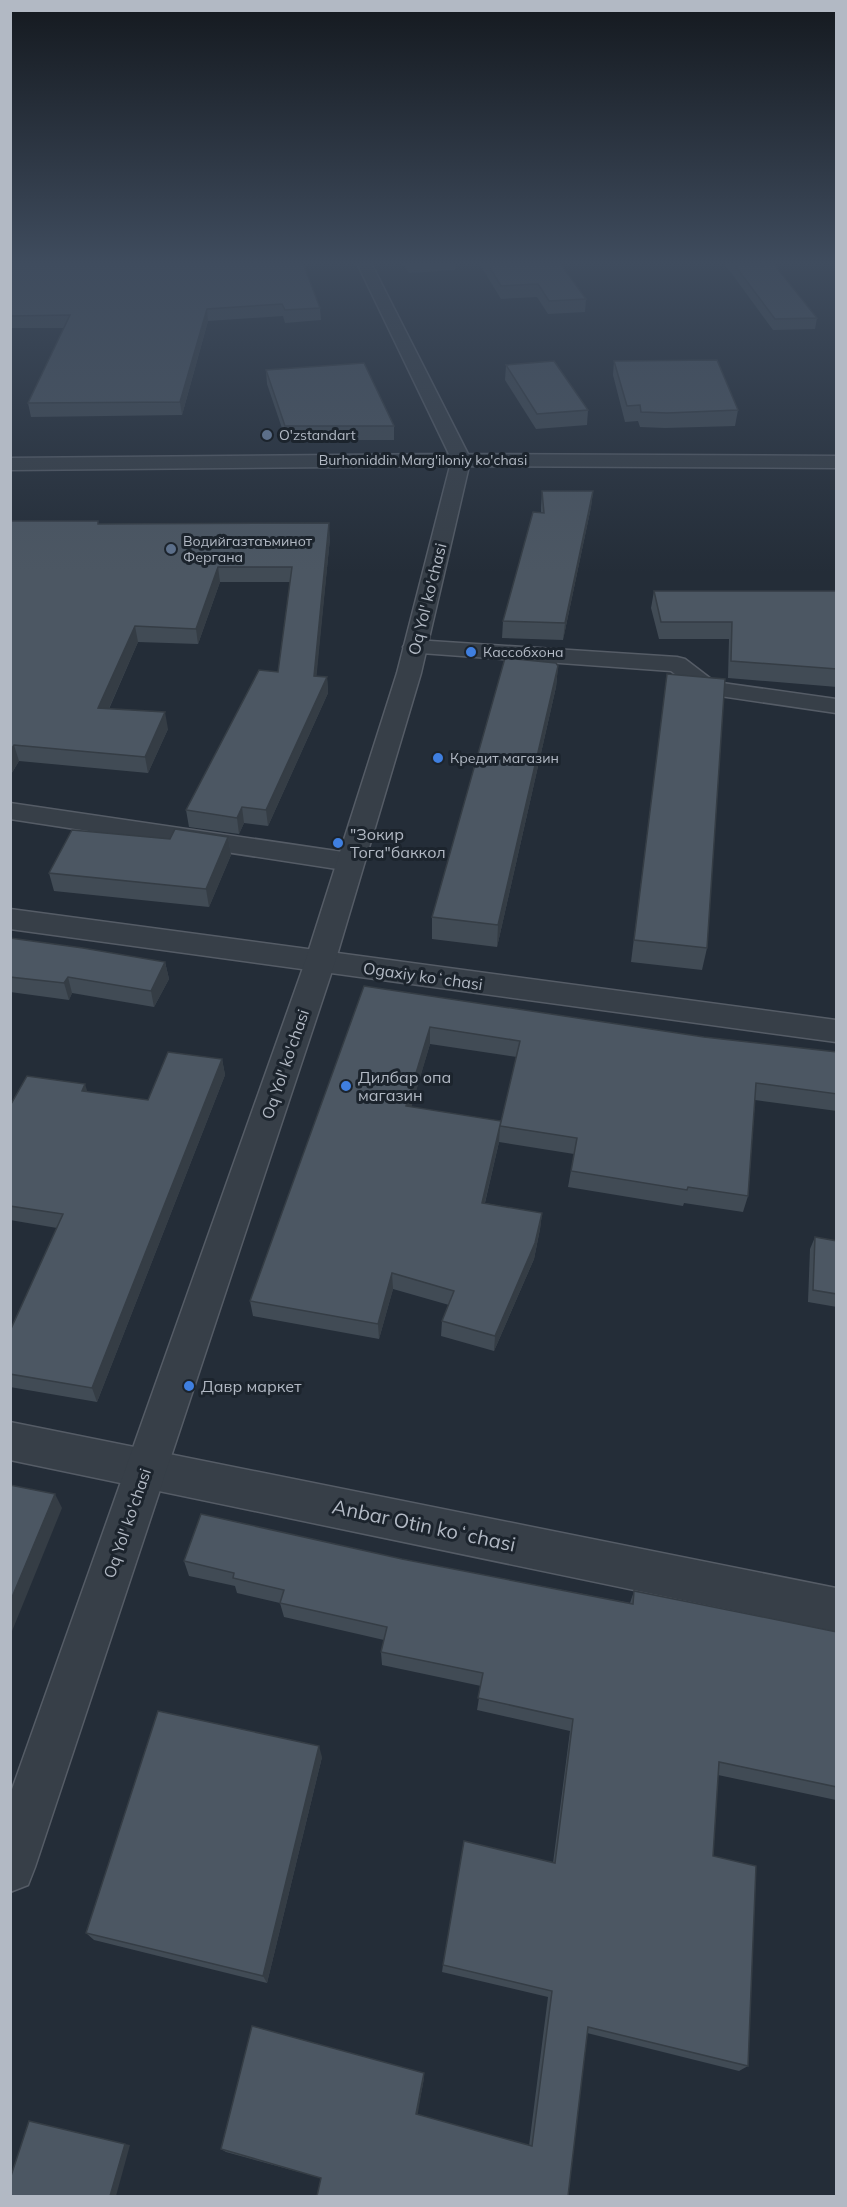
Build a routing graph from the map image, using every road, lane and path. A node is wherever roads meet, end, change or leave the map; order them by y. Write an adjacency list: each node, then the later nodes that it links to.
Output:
1 (415, 366): 2 (street)
2 (461, 460): 3 (street, Burhoniddin Marg'iloniy ko'chasi); 4 (street, Burhoniddin Marg'iloniy ko'chasi); 5 (street, Oq Yol' ko'chasi)
3 (837, 462)
4 (10, 464)
5 (416, 647): 6 (street); 8 (street, Oq Yol' ko'chasi)
6 (837, 706)
7 (10, 812): 8 (street)
8 (350, 862): 10 (street, Oq Yol' ko'chasi)
9 (10, 919): 10 (street, Ogaxiy koʻchasi)
10 (320, 962): 11 (street, Ogaxiy koʻchasi); 13 (street, Oq Yol' ko'chasi)
11 (837, 1031)
12 (10, 1441): 13 (street, Anbar Otin koʻchasi)
13 (145, 1468): 14 (street, Anbar Otin koʻchasi); 15 (street, Oq Yol' ko'chasi)
14 (837, 1610)
15 (10, 1868)

